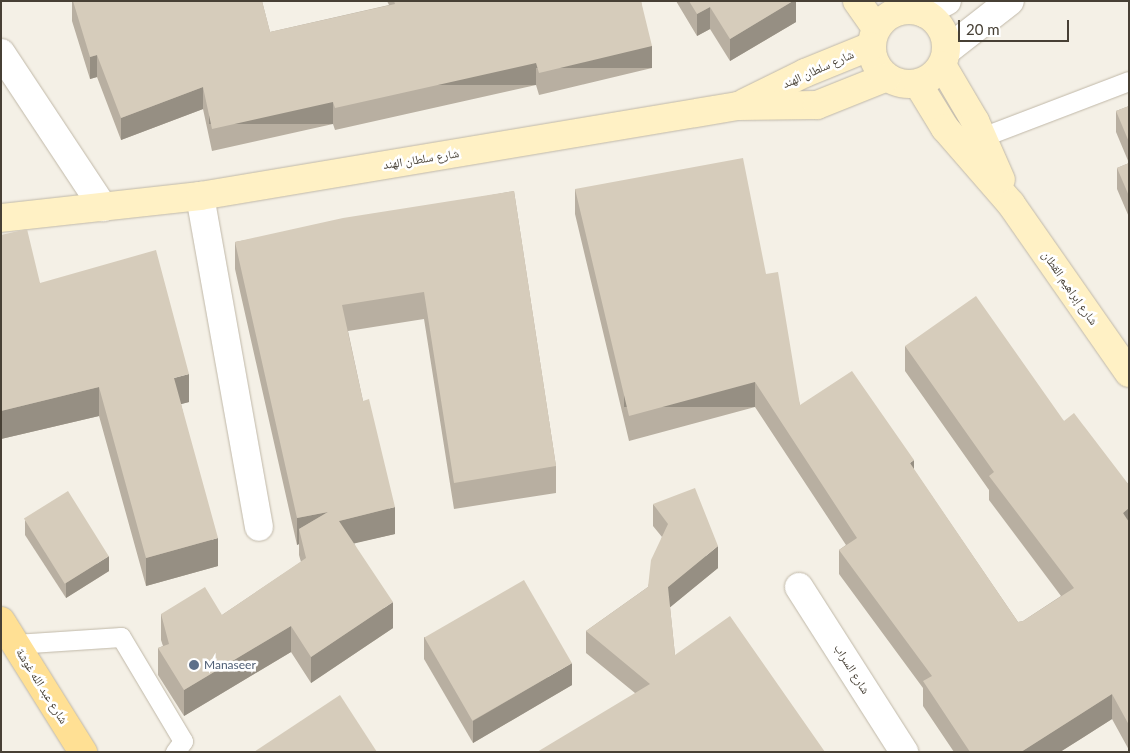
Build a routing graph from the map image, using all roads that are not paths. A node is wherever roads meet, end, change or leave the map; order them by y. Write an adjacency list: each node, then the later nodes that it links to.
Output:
1 (857, 1): 4 (street)
2 (1010, 1): 6 (street)
3 (919, 6): 4 (street); 6 (street)
4 (874, 37): 7 (street); 10 (street, شارع سلطان الهند)
5 (1, 53): 14 (street)
6 (944, 58): 9 (street); 11 (street, شارع إبراهيم القطان)
7 (887, 78): 9 (street); 10 (street, شارع سلطان الهند)
8 (1129, 81): 11 (lane)
9 (918, 84): 13 (street, شارع إبراهيم القطان)
10 (738, 106): 12 (street, شارع سلطان الهند)
11 (982, 137): 13 (street, شارع إبراهيم القطان)
12 (200, 196): 14 (street, شارع سلطان الهند); 17 (street)
13 (1011, 204): 16 (street, شارع إبراهيم القطان)
14 (103, 207): 15 (street, شارع سلطان الهند)
15 (1, 218)
16 (1129, 373)
17 (259, 527)
18 (799, 587): 23 (street, شارع السراب)
19 (1, 621): 20 (main road, شارع عبد الله غوشة)
20 (16, 644): 21 (main road, شارع عبد الله غوشة); 22 (lane)
21 (83, 752)
22 (175, 752)
23 (904, 752)

